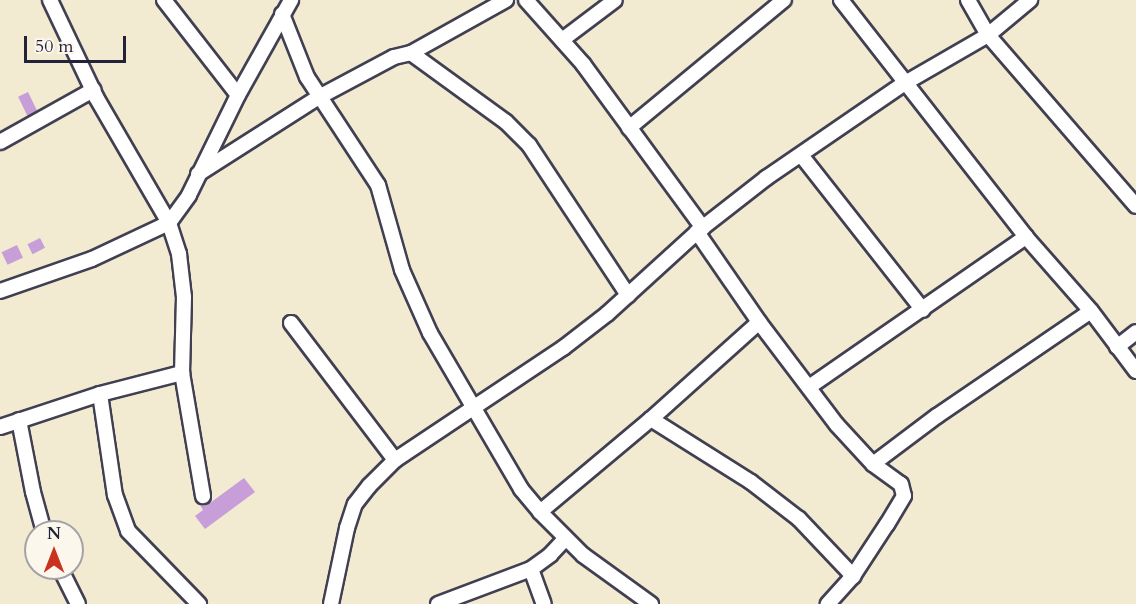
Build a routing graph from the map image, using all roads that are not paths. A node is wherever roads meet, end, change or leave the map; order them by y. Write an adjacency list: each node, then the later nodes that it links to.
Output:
1 (50, 0): 16 (street)
2 (164, 0): 17 (street)
3 (291, 0): 11 (street)
4 (504, 0): 14 (street)
5 (526, 0): 13 (street)
6 (615, 0): 13 (street)
7 (784, 0): 19 (street)
8 (841, 0): 15 (street)
9 (968, 0): 12 (street)
10 (1030, 0): 12 (street)
11 (282, 15): 17 (street); 18 (street)
12 (988, 35): 15 (street); 23 (street)
13 (562, 40): 19 (street)
14 (411, 53): 18 (street); 28 (street)
15 (905, 83): 21 (street); 26 (street)
16 (93, 90): 20 (street); 24 (street)
17 (238, 95): 22 (street)
18 (319, 97): 22 (street); 39 (street)
19 (629, 128): 25 (street)
20 (0, 142)
21 (801, 155): 25 (street); 29 (street)
22 (198, 174): 24 (street)
23 (1136, 206)
24 (169, 224): 27 (street); 36 (street)
25 (700, 230): 28 (street); 31 (street)
26 (1026, 237): 29 (street); 30 (street)
27 (0, 291)
28 (628, 295): 39 (street)
29 (923, 310): 37 (street)
30 (1091, 311): 34 (street); 44 (street)
31 (759, 322): 37 (street); 41 (street)
32 (291, 323): 43 (street)
33 (1136, 332): 34 (street)
34 (1117, 347): 35 (street)
35 (1136, 371)
36 (182, 373): 38 (street); 45 (street)
37 (809, 387): 44 (street)
38 (100, 394): 40 (street); 54 (street)
39 (476, 408): 43 (street); 46 (street)
40 (20, 420): 42 (street); 47 (street)
41 (651, 420): 46 (street); 50 (street)
42 (0, 427)
43 (395, 460): 55 (street)
44 (873, 464): 50 (street)
45 (203, 496)
46 (540, 512): 48 (street)
47 (41, 520)
48 (566, 538): 49 (street); 58 (street)
49 (531, 569): 52 (street); 57 (street)
50 (853, 576): 59 (street)
51 (66, 580): 53 (street)
52 (454, 601): 56 (street)
53 (78, 604)
54 (199, 604)
55 (331, 604)
56 (438, 604)
57 (544, 604)
58 (651, 604)
59 (828, 604)

